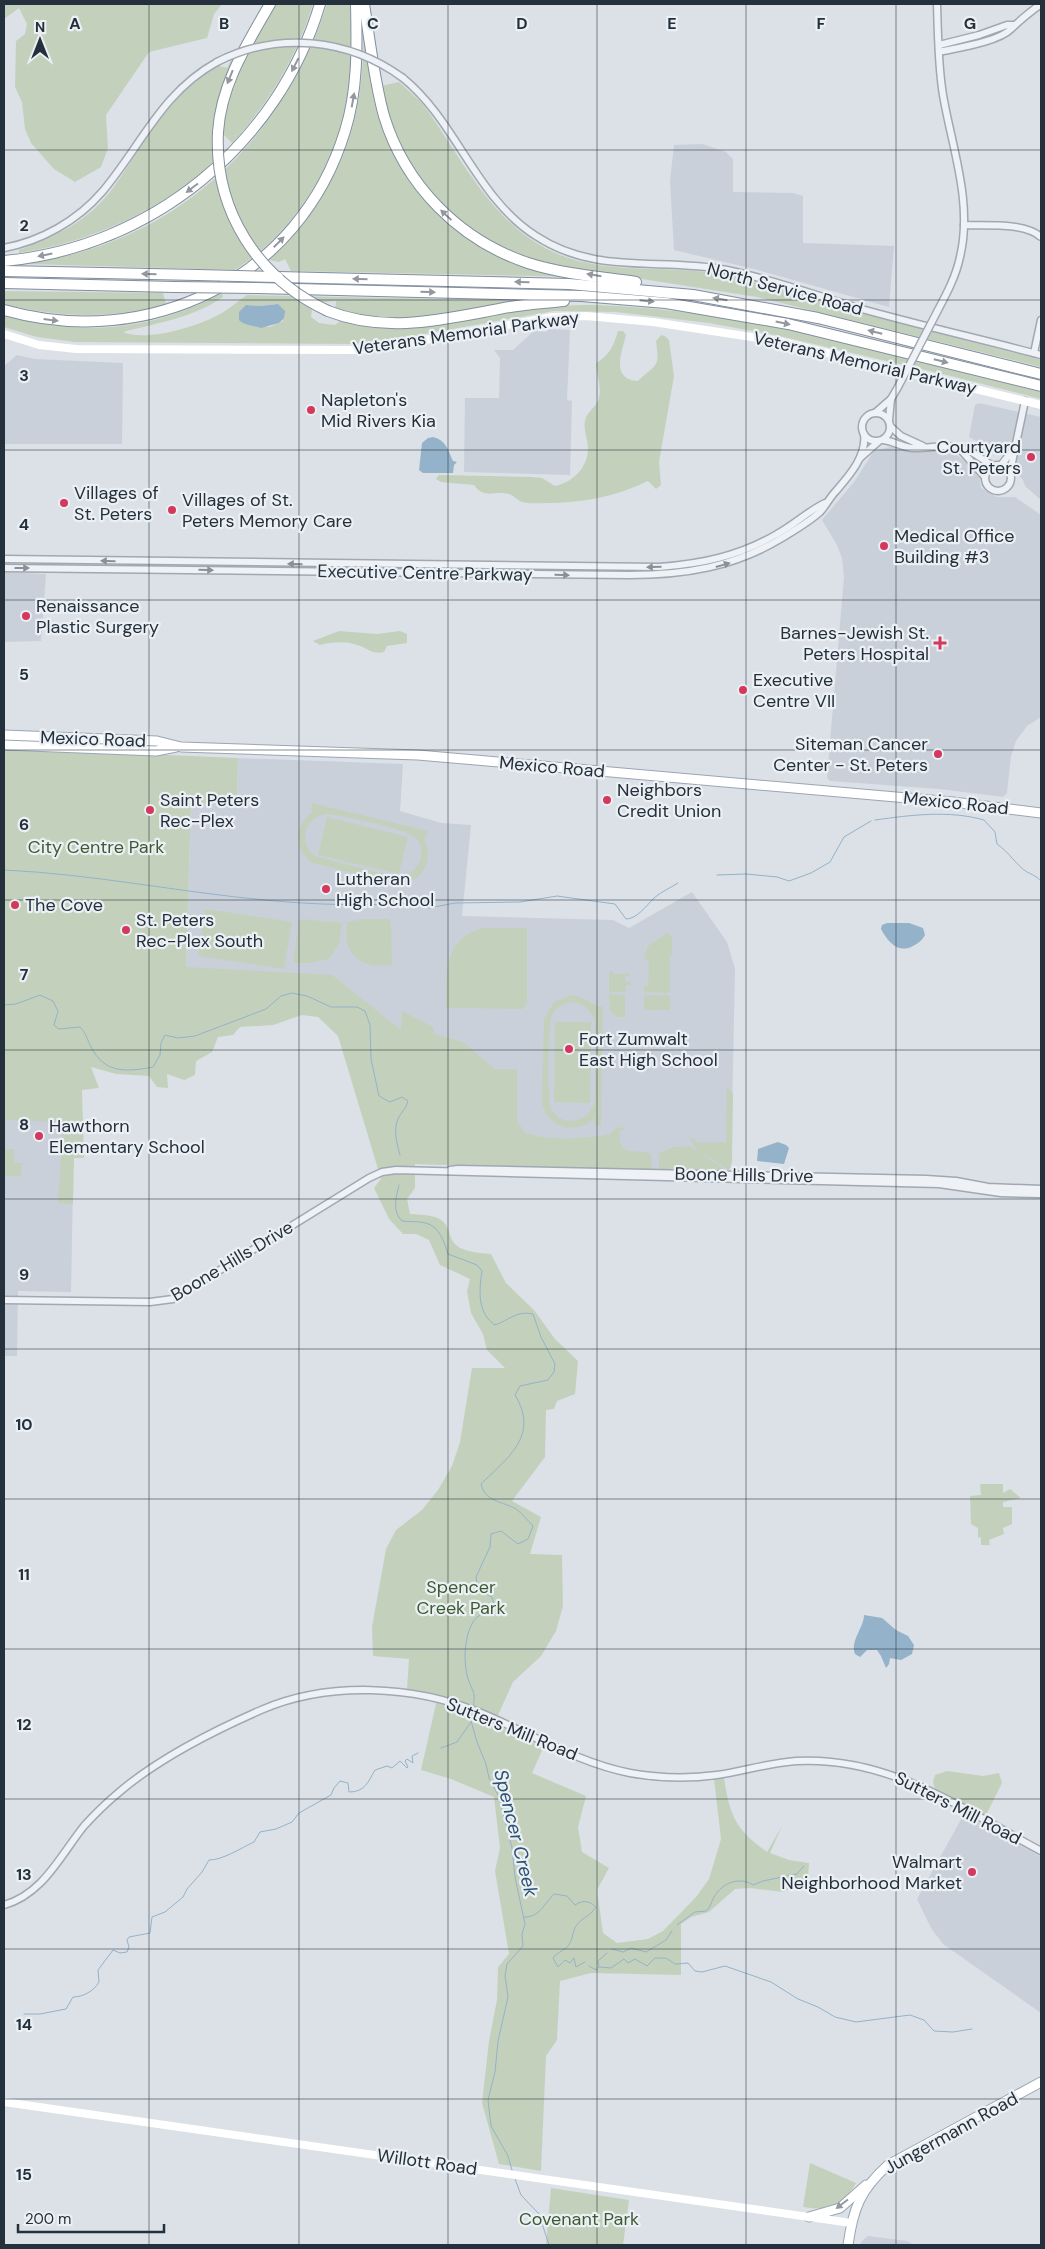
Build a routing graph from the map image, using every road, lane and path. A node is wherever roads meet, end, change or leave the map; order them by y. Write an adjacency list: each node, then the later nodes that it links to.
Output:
1 (270, 4): 15 (highway, one-way to 15, bridge)
2 (320, 4): 11 (highway, one-way to 11)
3 (356, 4): 16 (highway, one-way to 3)
4 (364, 4): 14 (highway, one-way to 4)
5 (937, 4): 7 (street)
6 (1041, 4): 7 (street)
7 (939, 48): 8 (street)
8 (964, 225): 9 (street); 22 (street, bridge)
9 (1041, 237)
10 (4, 248): 19 (street, North Service Road, bridge)
11 (4, 261)
12 (4, 271): 14 (highway, one-way to 12, bridge)
13 (4, 283): 15 (highway, one-way to 15, bridge)
14 (693, 295): 20 (highway, one-way to 14)
15 (598, 297): 21 (highway, one-way to 21)
16 (4, 310)
17 (1041, 320): 19 (street)
18 (4, 334): 23 (main road, Veterans Memorial Parkway)
19 (1038, 354)
20 (1041, 374)
21 (1041, 386)
22 (891, 399): 25 (street); 26 (street)
23 (1025, 401): 24 (main road, Veterans Memorial Parkway); 31 (street)
24 (1041, 405)
25 (875, 413): 26 (street); 27 (street)
26 (890, 424): 28 (street); 29 (street)
27 (864, 434): 28 (street); 32 (street, Executive Centre Parkway)
28 (880, 441): 29 (street); 32 (street, Executive Centre Parkway)
29 (923, 446): 30 (street)
30 (960, 449): 33 (street); 35 (street)
31 (1014, 449): 33 (street); 34 (street)
32 (860, 458): 36 (street, Executive Centre Parkway)
33 (998, 466): 34 (street); 35 (street)
34 (1010, 472): 35 (street)
35 (985, 476)
36 (825, 502): 37 (street, Executive Centre Parkway, one-way to 37); 38 (street, Executive Centre Parkway, one-way to 36)
37 (4, 559)
38 (4, 568)
39 (4, 735): 41 (main road, Mexico Road)
40 (4, 745): 41 (main road, Mexico Road)
41 (182, 746): 42 (main road, Mexico Road)
42 (1041, 813)
43 (447, 1171): 44 (street, Boone Hills Drive); 45 (street, Boone Hills Drive); 46 (street, Boone Hills Drive)
44 (1041, 1189)
45 (1041, 1194)
46 (4, 1300)
47 (1041, 1851): 48 (street, Sutters Mill Road)
48 (4, 1905)
49 (1041, 2082): 51 (main road, Jungermann Road)
50 (4, 2102): 52 (main road, Willott Road)
51 (870, 2182): 52 (main road, one-way to 52); 53 (main road, Jungermann Road)
52 (809, 2217): 53 (main road, Willott Road)
53 (851, 2223): 54 (main road, Jungermann Road)
54 (848, 2245)

